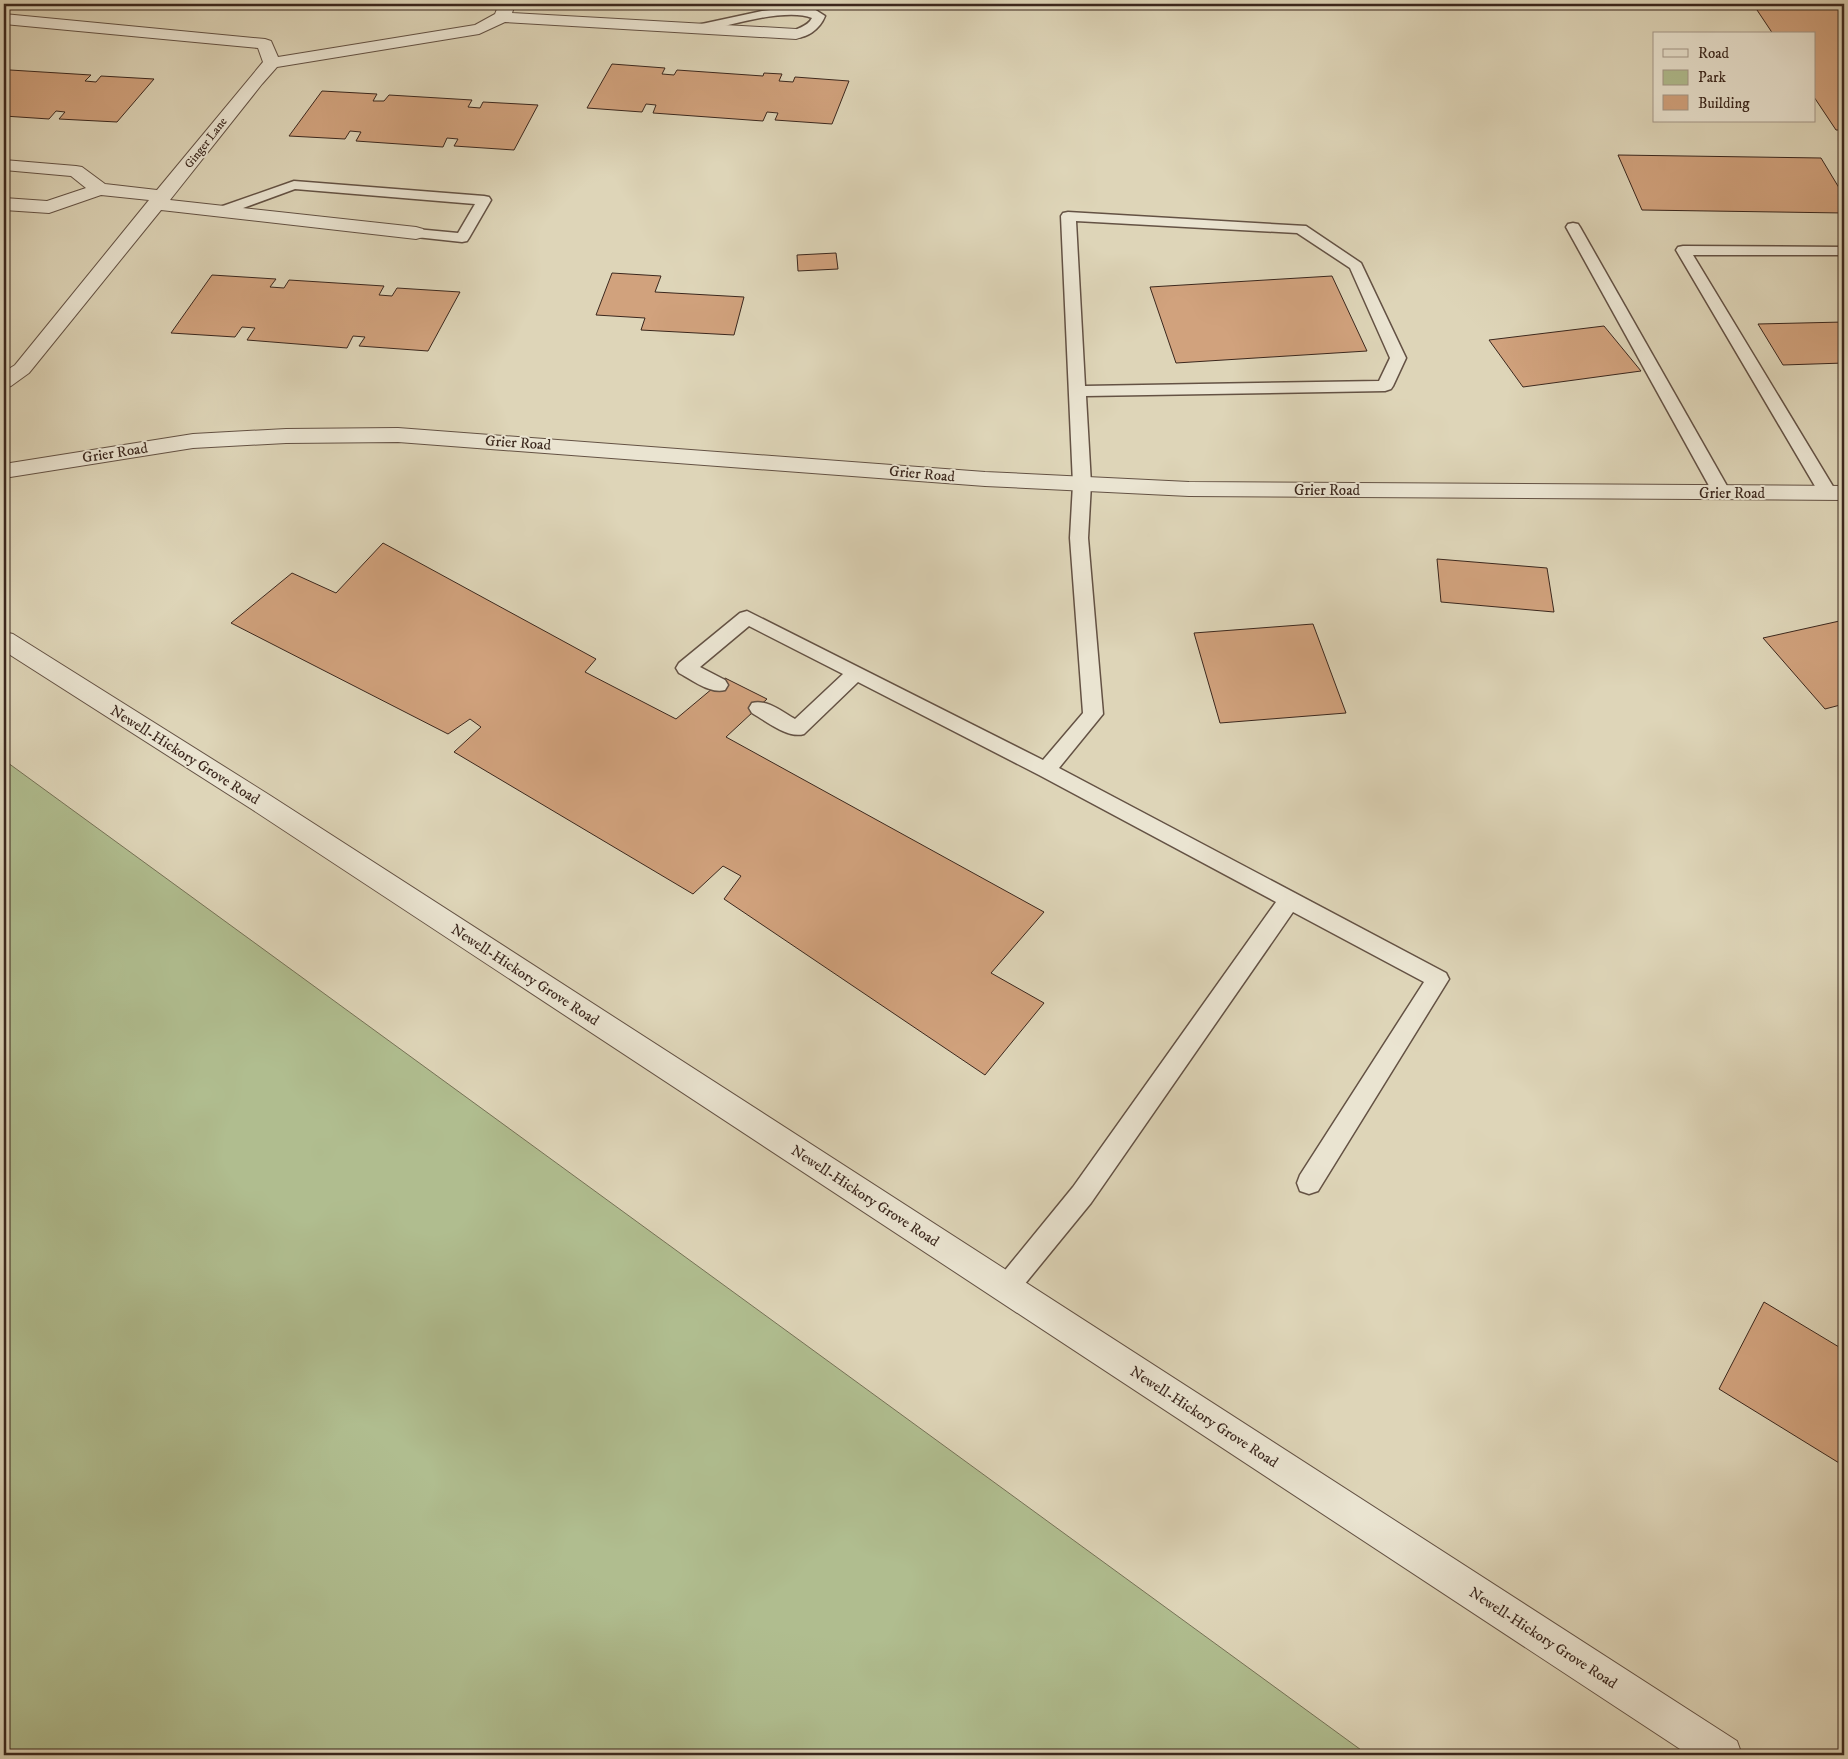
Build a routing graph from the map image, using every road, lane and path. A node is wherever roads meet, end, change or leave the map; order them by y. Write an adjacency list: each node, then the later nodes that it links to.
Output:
1 (505, 10): 3 (street); 5 (street)
2 (4, 19): 5 (street)
3 (701, 28): 4 (street); 4 (lane)
4 (796, 34)
5 (272, 63): 8 (street, Ginger Lane)
6 (4, 165): 7 (street)
7 (100, 189): 8 (street); 9 (street)
8 (160, 200): 10 (street); 14 (street, Ginger Lane)
9 (4, 204)
10 (222, 211): 12 (street); 12 (lane)
11 (1573, 227): 18 (lane)
12 (416, 233)
13 (1844, 251): 19 (lane)
14 (4, 382)
15 (1077, 391): 15 (lane); 17 (lane)
16 (4, 471): 17 (street, Grier Road)
17 (1082, 484): 18 (street, Grier Road); 24 (lane)
18 (1722, 493): 19 (street, Grier Road)
19 (1836, 493)
20 (4, 639): 27 (street, Newell-Hickory Grove Road)
21 (856, 673): 22 (lane); 23 (lane); 24 (lane)
22 (718, 685)
23 (758, 708)
24 (1046, 770): 25 (lane)
25 (1289, 900): 26 (lane); 27 (lane)
26 (1309, 1183)
27 (1006, 1288): 28 (street, Newell-Hickory Grove Road)
28 (1723, 1755)

